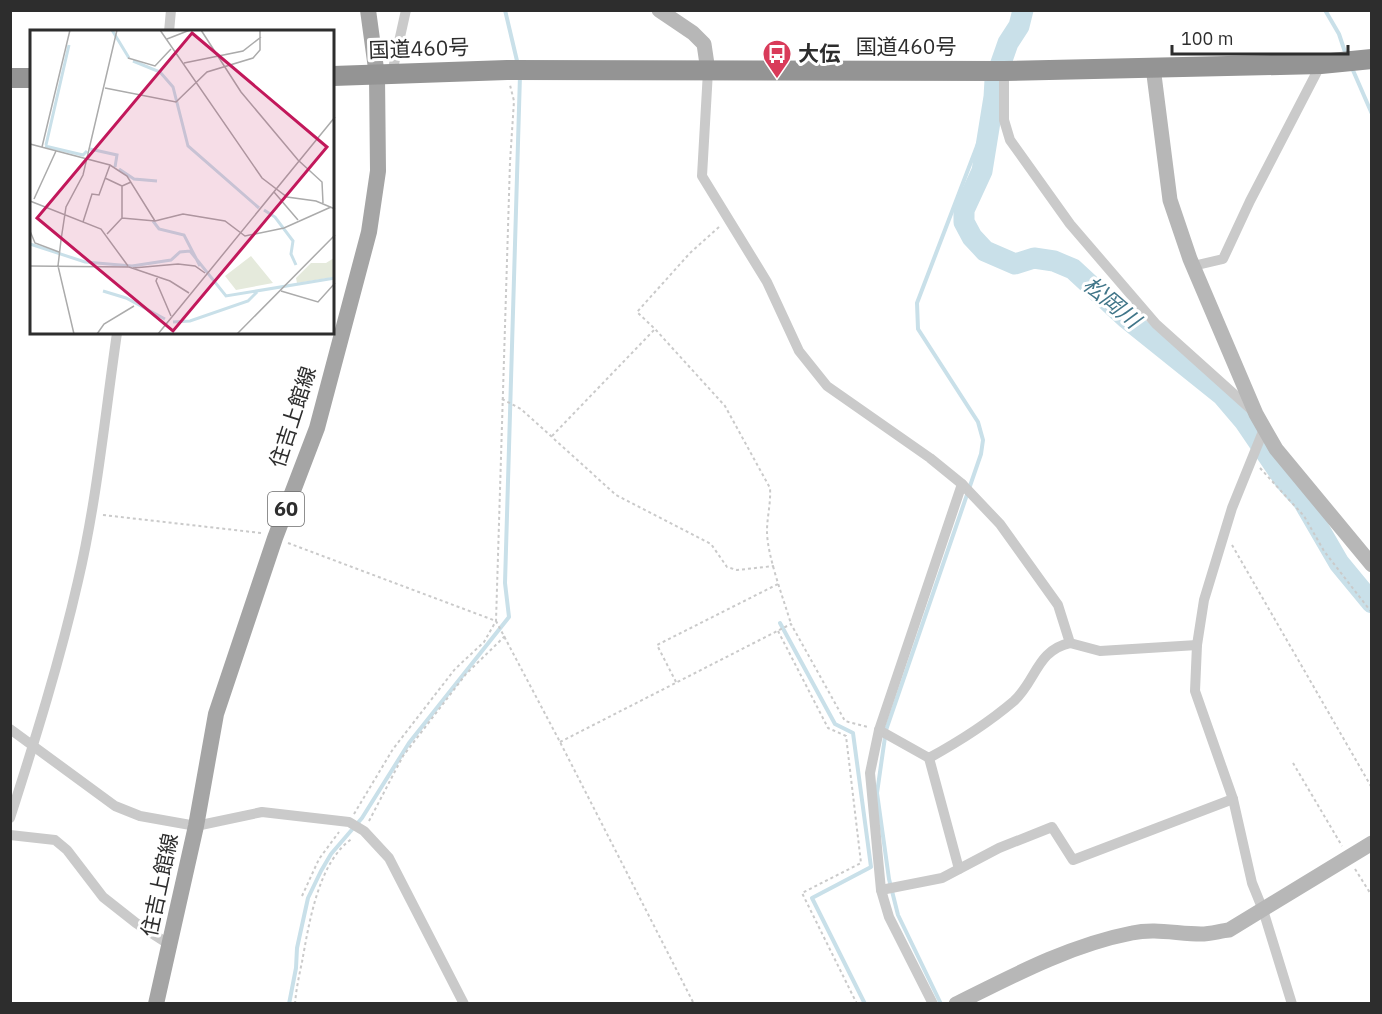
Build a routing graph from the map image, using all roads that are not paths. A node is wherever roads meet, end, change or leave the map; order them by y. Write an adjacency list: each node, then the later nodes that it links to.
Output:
1 (171, 10): 5 (street)
2 (368, 10): 11 (main road, 住吉上館線 / 60)
3 (406, 10): 11 (street)
4 (658, 10): 9 (street)
5 (169, 30)
6 (1371, 59): 7 (highway, 国道460号)
7 (1321, 64): 8 (highway, 国道460号); 15 (street)
8 (1153, 67): 10 (highway, 国道460号); 15 (street)
9 (708, 71): 10 (highway, 国道460号); 11 (highway, 国道460号); 19 (street)
10 (1004, 71): 17 (street)
11 (384, 74): 12 (highway, 国道460号); 29 (main road, 住吉上館線 / 60)
12 (334, 76)
13 (10, 78): 14 (highway)
14 (30, 78)
15 (1193, 266): 17 (street)
16 (117, 334): 25 (street)
17 (1257, 414): 18 (street)
18 (1264, 429): 20 (street); 22 (street)
19 (962, 484): 21 (street); 24 (street)
20 (1371, 565)
21 (1071, 643): 22 (street); 26 (street)
22 (1197, 645): 27 (street)
23 (10, 729): 25 (street)
24 (879, 730): 26 (street); 33 (street)
25 (33, 746): 28 (street); 29 (street)
26 (929, 758): 32 (street)
27 (1233, 799): 32 (street); 34 (street)
28 (10, 818)
29 (196, 826): 35 (main road, 住吉上館線 / 60); 37 (street)
30 (10, 836): 35 (street)
31 (1371, 843): 34 (street)
32 (959, 869): 33 (street)
33 (881, 890): 38 (street)
34 (1263, 909): 39 (street); 40 (street)
35 (170, 945): 36 (main road, 住吉上館線 / 60)
36 (156, 1004)
37 (464, 1004)
38 (933, 1004)
39 (956, 1004)
40 (1292, 1004)

